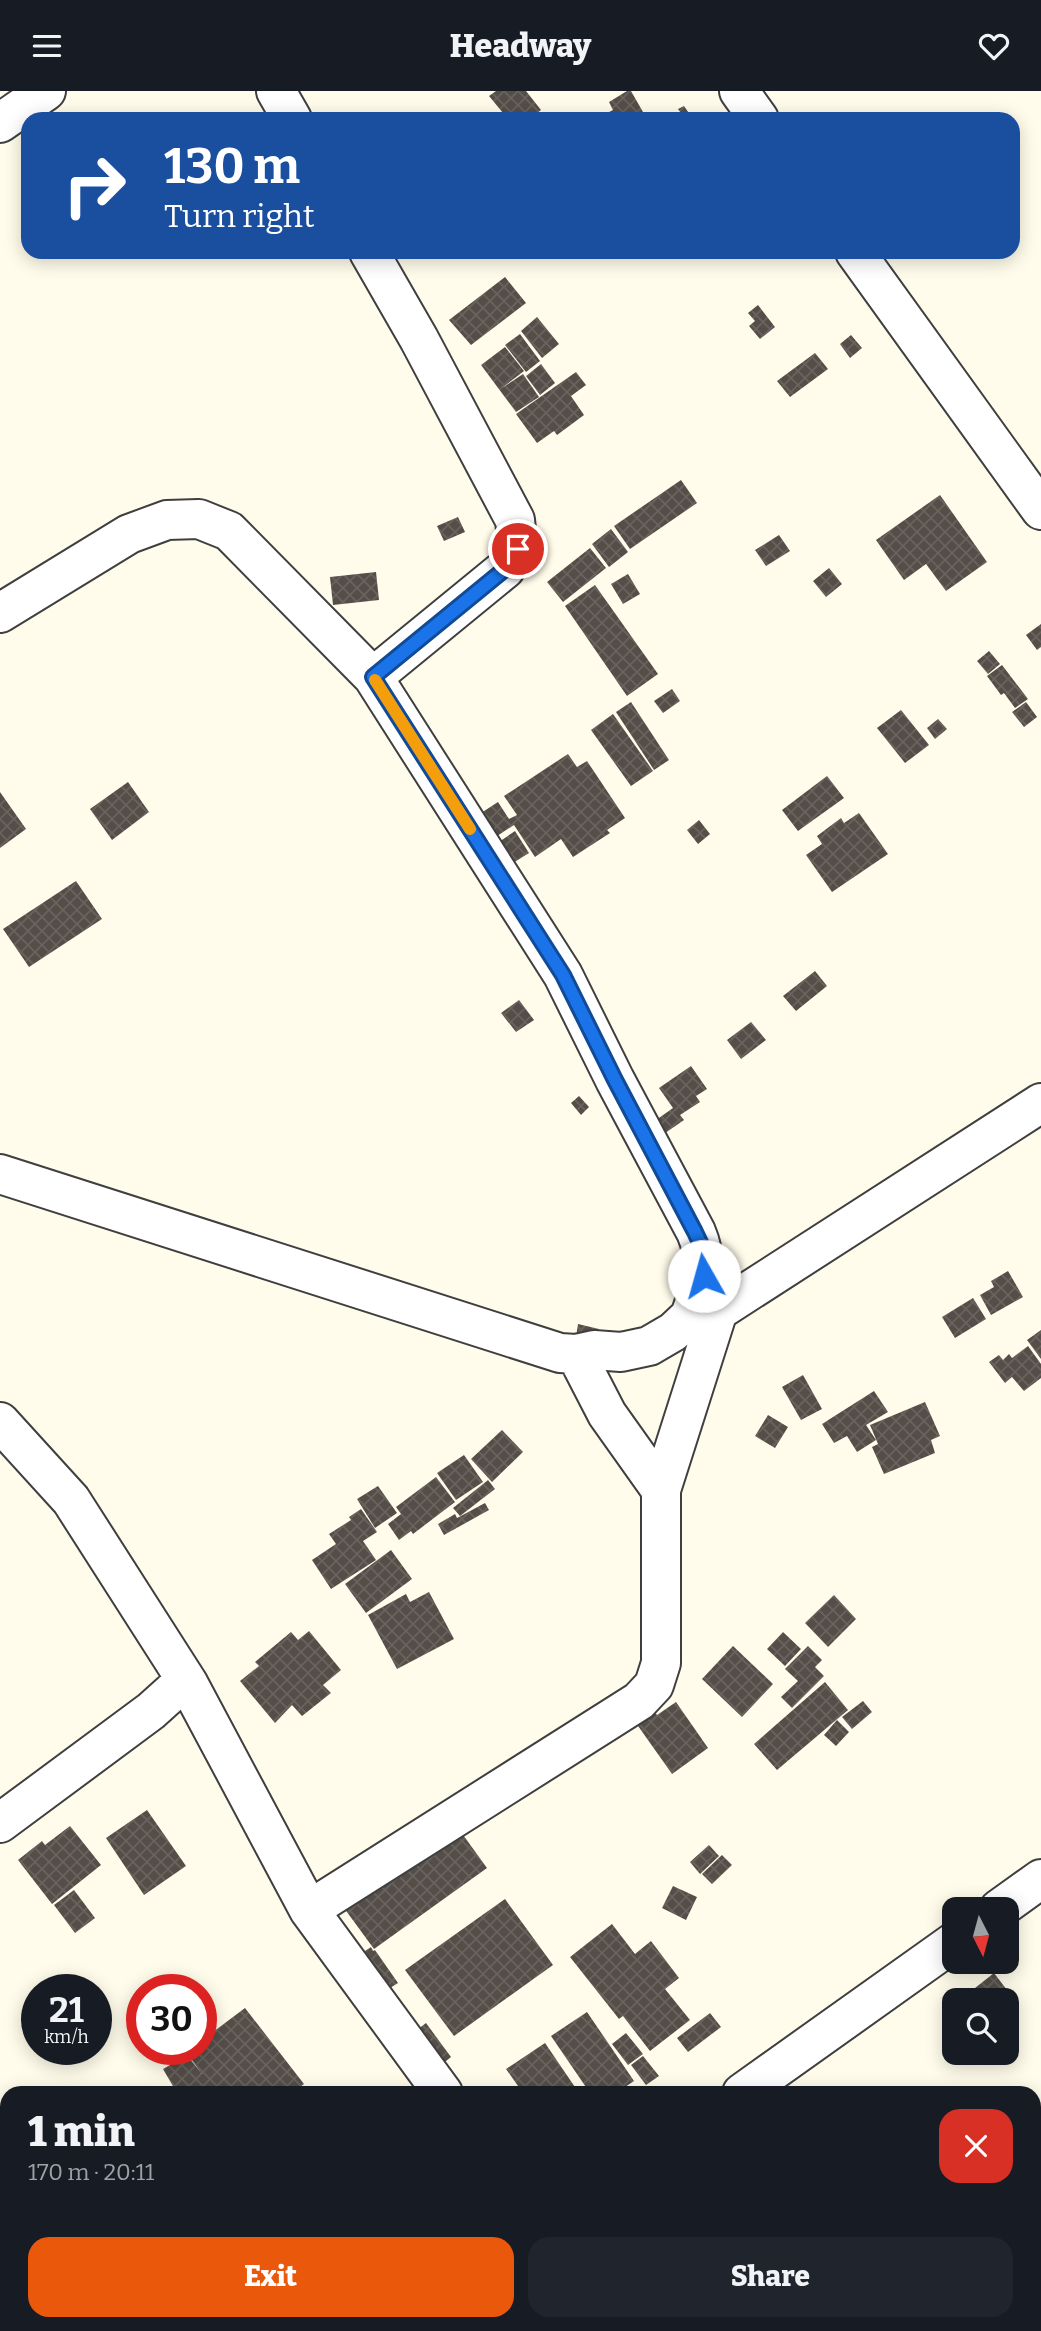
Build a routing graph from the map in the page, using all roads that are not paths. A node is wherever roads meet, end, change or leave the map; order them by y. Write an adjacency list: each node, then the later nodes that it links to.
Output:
1 (46, 91): 6 (street)
2 (276, 91): 4 (street)
3 (739, 91): 5 (street)
4 (288, 112)
5 (754, 112)
6 (0, 123)
7 (373, 259): 11 (street)
8 (860, 259): 9 (street)
9 (1041, 510)
10 (0, 613): 11 (street)
11 (373, 677): 14 (street)
12 (1041, 1103): 14 (street)
13 (0, 1174): 15 (street)
14 (704, 1313): 15 (street); 17 (street)
15 (576, 1354): 17 (street)
16 (0, 1422): 18 (street)
17 (661, 1490): 22 (street)
18 (188, 1683): 19 (street); 22 (street)
19 (0, 1823)
20 (1041, 1879): 21 (street)
21 (1016, 1897)
22 (309, 1910): 24 (street)
23 (942, 1951): 25 (street)
24 (438, 2086)
25 (752, 2086)

